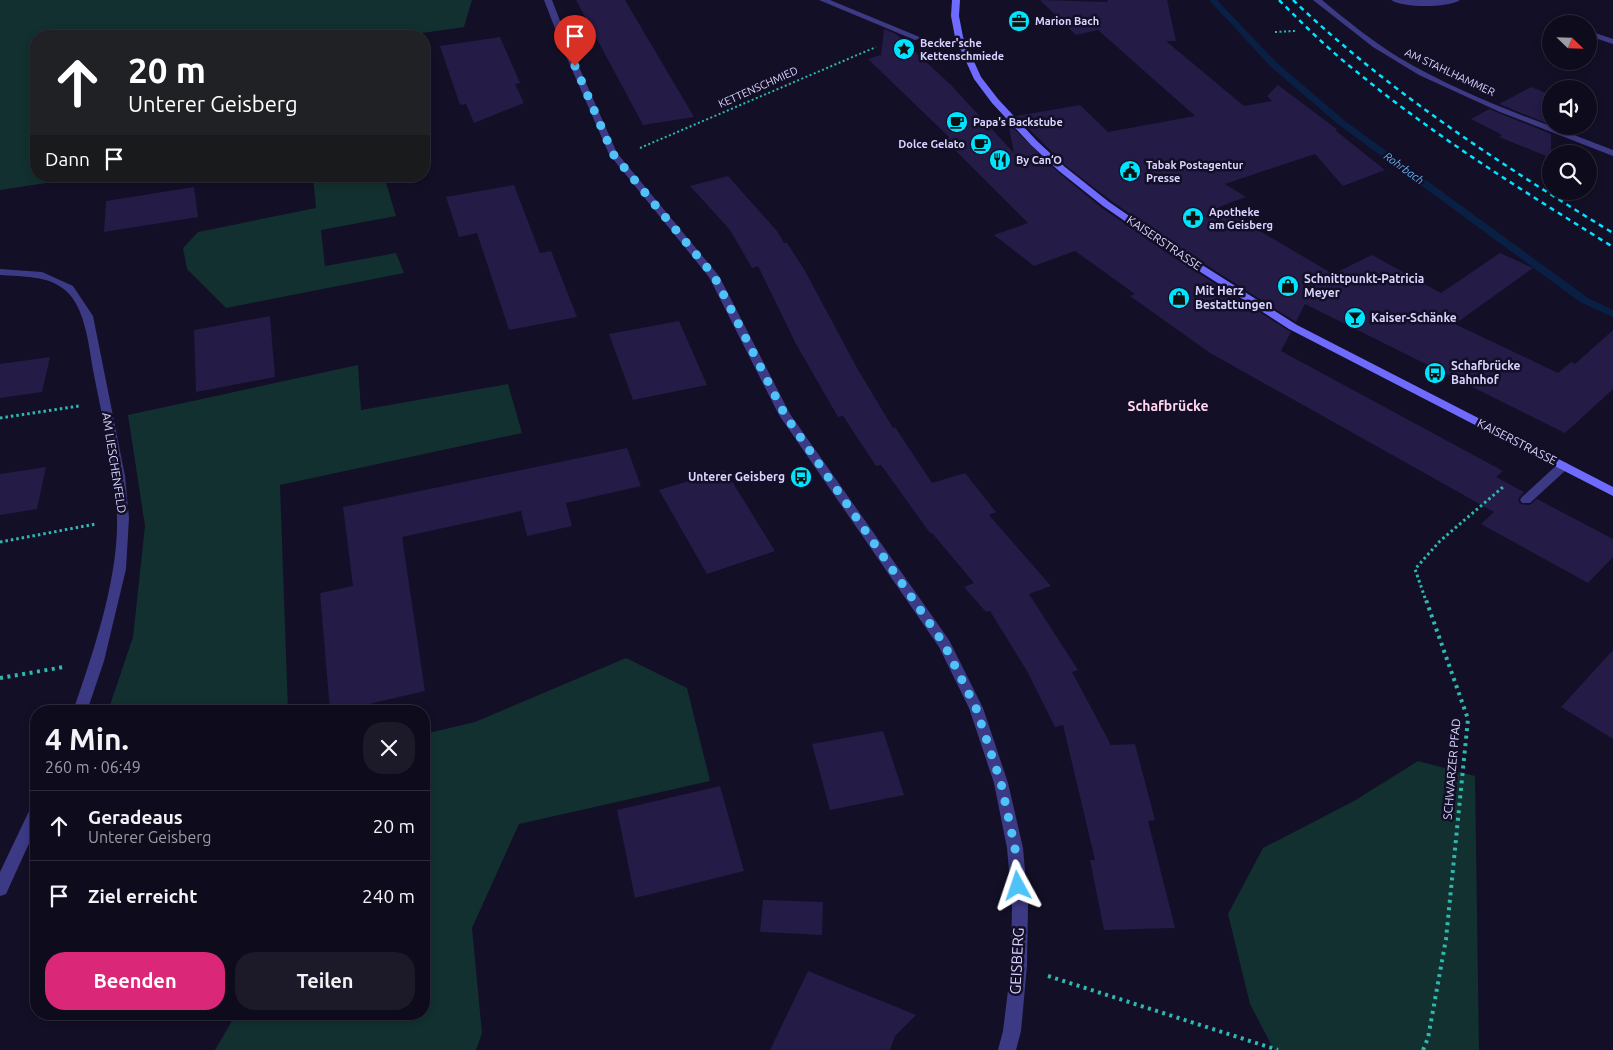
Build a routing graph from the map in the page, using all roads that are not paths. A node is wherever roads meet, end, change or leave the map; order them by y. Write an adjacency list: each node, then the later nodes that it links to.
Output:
1 (548, 0): 18 (street, GEISBERG)
2 (823, 0): 8 (street)
3 (956, 0): 12 (main road, KAISERSTRASSE)
4 (1317, 0): 10 (street, AM STAHLHAMMER)
5 (1395, 0): 6 (street)
6 (1456, 0)
7 (1598, 36): 9 (street)
8 (918, 38)
9 (1613, 42)
10 (1613, 152)
11 (0, 272): 15 (street, AM LIESCHENFELD)
12 (1563, 466): 13 (main road, KAISERSTRASSE); 14 (street)
13 (1613, 492)
14 (1526, 500)
15 (82, 705)
16 (30, 825): 17 (street)
17 (0, 889)
18 (1008, 1050)

